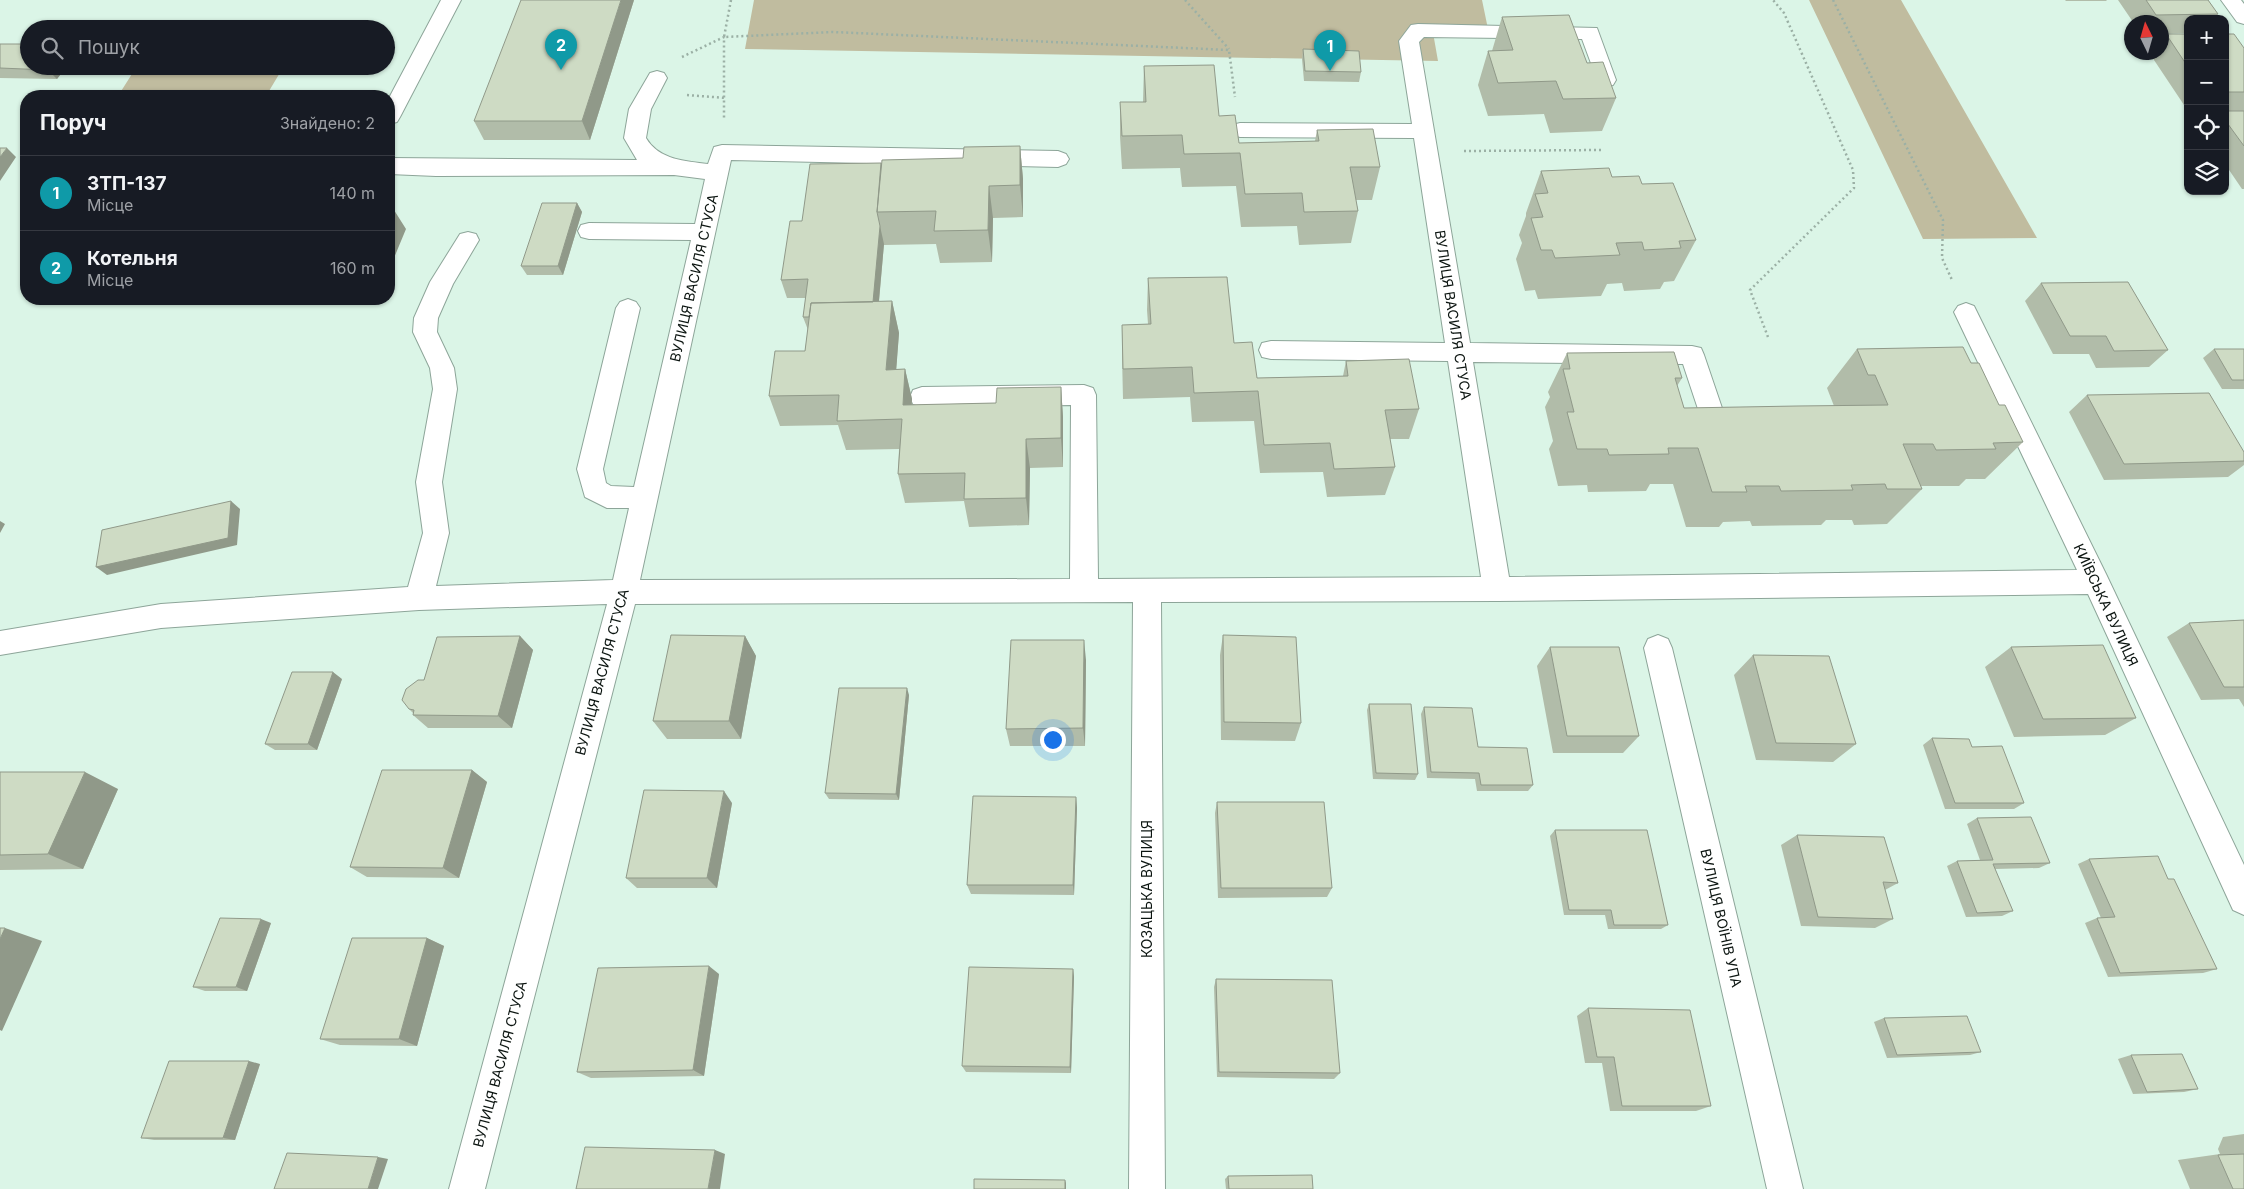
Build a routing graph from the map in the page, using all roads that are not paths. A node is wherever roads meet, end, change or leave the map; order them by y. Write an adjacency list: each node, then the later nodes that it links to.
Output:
1 (451, 0): 6 (street)
2 (2231, 0): 3 (street)
3 (2244, 18)
4 (657, 78): 12 (street)
5 (1606, 80): 8 (street, ВУЛИЦЯ ВАСИЛЯ СТУСА)
6 (395, 106)
7 (1240, 130): 8 (street)
8 (1424, 131): 19 (street, ВУЛИЦЯ ВАСИЛЯ СТУСА)
9 (1058, 160): 10 (street)
10 (720, 162): 12 (street); 14 (street, ВУЛИЦЯ ВАСИЛЯ СТУСА)
11 (395, 166): 12 (street)
12 (674, 167)
13 (589, 230): 14 (street)
14 (704, 232): 22 (street, ВУЛИЦЯ ВАСИЛЯ СТУСА)
15 (468, 240): 28 (street)
16 (628, 308): 22 (street)
17 (1966, 312): 23 (street, КИЇВСЬКА ВУЛИЦЯ)
18 (1271, 350): 19 (street)
19 (1459, 353): 21 (street); 24 (street, ВУЛИЦЯ ВАСИЛЯ СТУСА)
20 (922, 397): 25 (street)
21 (1710, 408)
22 (644, 498): 27 (street, ВУЛИЦЯ ВАСИЛЯ СТУСА)
23 (2096, 582): 24 (street); 31 (street, КИЇВСЬКА ВУЛИЦЯ)
24 (1497, 589): 26 (street)
25 (1084, 590): 26 (street); 27 (street)
26 (1147, 590): 33 (street, КОЗАЦЬКА ВУЛИЦЯ)
27 (624, 592): 28 (street); 32 (street, ВУЛИЦЯ ВАСИЛЯ СТУСА)
28 (419, 598): 29 (street)
29 (0, 643)
30 (1658, 648): 34 (street, ВУЛИЦЯ ВОЇНІВ УПА)
31 (2244, 898)
32 (467, 1189)
33 (1147, 1189)
34 (1785, 1189)

